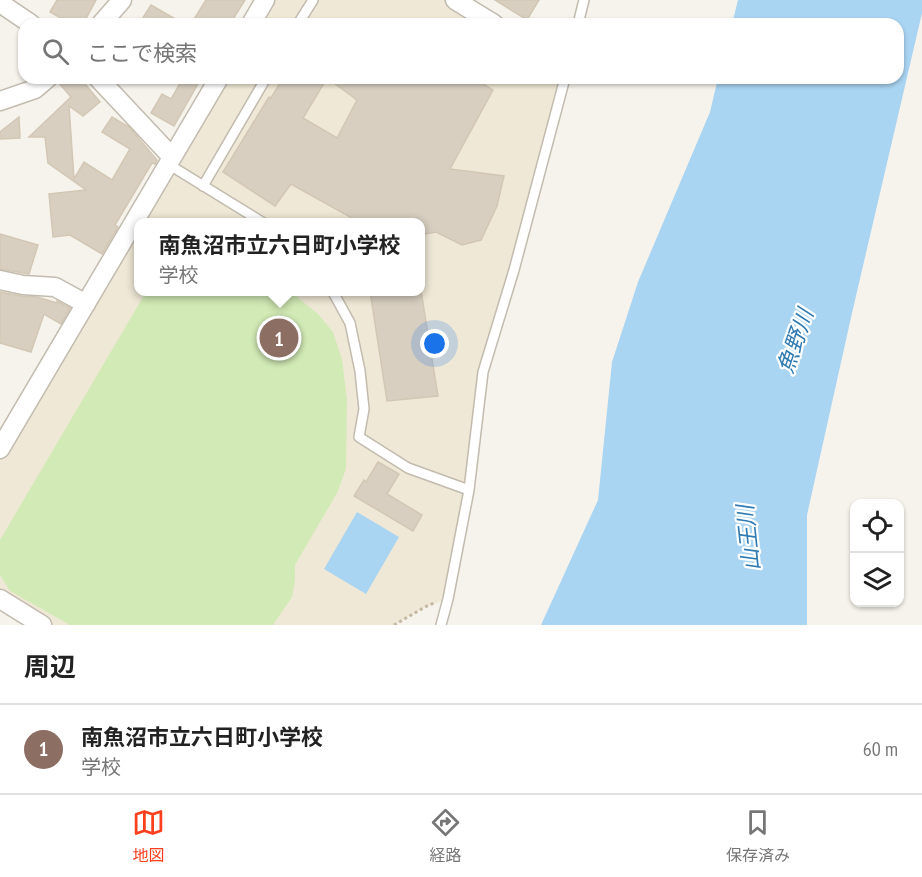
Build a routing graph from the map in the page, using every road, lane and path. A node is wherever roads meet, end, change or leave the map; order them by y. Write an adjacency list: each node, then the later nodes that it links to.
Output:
1 (122, 0): 8 (street)
2 (265, 0): 9 (street)
3 (312, 0): 10 (lane)
4 (455, 0): 11 (street)
5 (584, 0): 12 (lane)
6 (0, 3): 7 (street)
7 (22, 18)
8 (106, 18)
9 (254, 18)
10 (302, 18)
11 (484, 18)
12 (580, 18)
13 (41, 84): 18 (street)
14 (103, 84): 19 (street)
15 (215, 84): 19 (street)
16 (262, 84): 20 (lane)
17 (563, 84): 28 (lane)
18 (0, 100)
19 (170, 160): 20 (lane); 21 (street)
20 (203, 186): 22 (lane)
21 (136, 218)
22 (255, 218)
23 (134, 222): 26 (street)
24 (0, 280): 26 (street)
25 (336, 296): 28 (lane)
26 (86, 304): 27 (street)
27 (0, 449)
28 (470, 490): 30 (lane)
29 (0, 599): 31 (street)
30 (448, 599): 32 (path); 33 (lane)
31 (42, 625)
32 (394, 625)
33 (441, 625)

